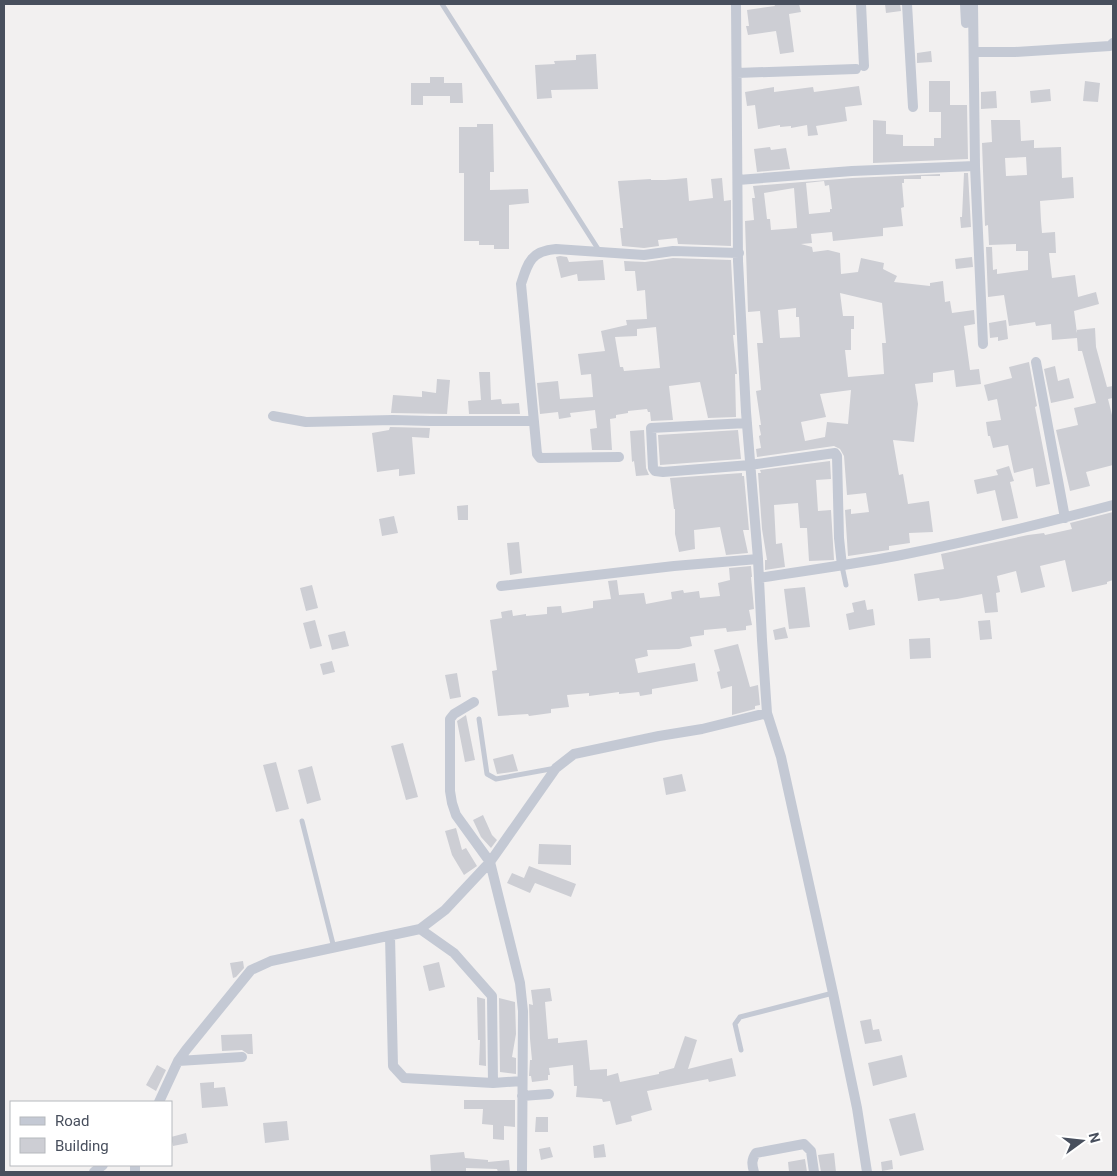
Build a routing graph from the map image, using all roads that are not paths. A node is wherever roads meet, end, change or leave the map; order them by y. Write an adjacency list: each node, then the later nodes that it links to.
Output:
1 (442, 4): 14 (lane)
2 (736, 4): 10 (street)
3 (861, 4): 10 (street)
4 (907, 4): 11 (street)
5 (965, 4): 7 (street)
6 (972, 4): 9 (street)
7 (966, 23)
8 (1113, 43): 9 (street)
9 (974, 52): 12 (street)
10 (737, 73): 13 (street)
11 (913, 107)
12 (975, 166): 13 (street); 16 (street)
13 (738, 180): 15 (street)
14 (600, 252): 15 (street); 19 (street)
15 (738, 253): 20 (street)
16 (983, 344)
17 (1036, 362): 24 (street)
18 (273, 416): 19 (street)
19 (534, 422): 21 (street)
20 (747, 423): 22 (street); 22 (street)
21 (619, 457)
22 (750, 465): 25 (street); 26 (street)
23 (1113, 505): 24 (street)
24 (1065, 518): 26 (street)
25 (758, 558): 27 (street); 29 (street)
26 (842, 566): 27 (street); 28 (lane)
27 (759, 578): 31 (street)
28 (846, 585)
29 (501, 586)
30 (474, 702): 35 (street)
31 (767, 713): 33 (street); 39 (street)
32 (479, 719): 33 (lane)
33 (556, 768): 35 (street)
34 (302, 821): 38 (lane)
35 (490, 862): 36 (street); 43 (street)
36 (420, 929): 37 (street); 44 (street)
37 (390, 936): 38 (street); 44 (street)
38 (334, 948): 42 (street)
39 (833, 993): 40 (lane); 51 (street)
40 (741, 1050)
41 (242, 1057): 42 (street)
42 (178, 1061): 47 (street)
43 (522, 1081): 44 (street); 46 (street)
44 (492, 1083)
45 (549, 1094): 46 (street)
46 (522, 1096): 48 (street)
47 (159, 1101)
48 (522, 1172)
49 (754, 1172): 50 (street)
50 (814, 1172)
51 (867, 1172)

